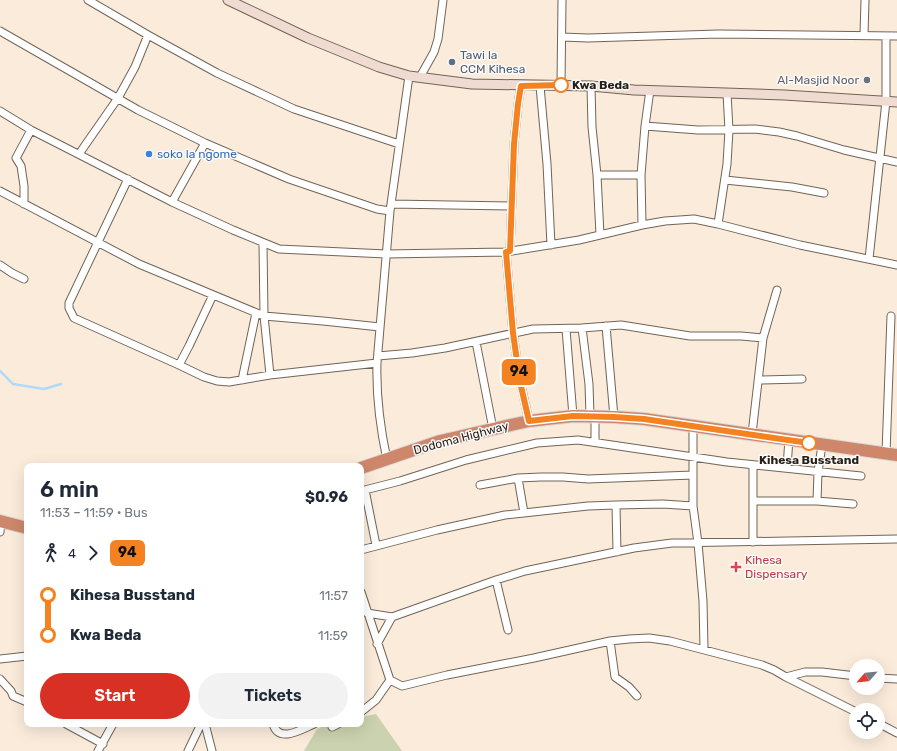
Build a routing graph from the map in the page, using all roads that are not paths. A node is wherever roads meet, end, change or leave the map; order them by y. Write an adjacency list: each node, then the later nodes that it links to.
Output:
1 (88, 0): 7 (street)
2 (228, 0): 12 (street)
3 (443, 0): 13 (street)
4 (562, 0): 11 (street)
5 (865, 0): 8 (street)
6 (0, 31): 20 (street)
7 (148, 35): 20 (street); 28 (street)
8 (864, 35): 9 (street); 11 (street)
9 (886, 36): 10 (street); 21 (street)
10 (897, 36)
11 (562, 37): 14 (street)
12 (409, 76): 13 (street); 28 (street)
13 (420, 77): 15 (street)
14 (561, 85): 16 (street); 17 (street)
15 (521, 86): 16 (street); 40 (street)
16 (540, 86): 47 (street)
17 (591, 86): 18 (street); 33 (street)
18 (650, 90): 19 (street); 24 (street)
19 (727, 93): 21 (street); 26 (street)
20 (118, 98): 27 (street); 29 (street)
21 (886, 101): 22 (street); 30 (street)
22 (897, 102)
23 (0, 111): 25 (street)
24 (645, 126): 26 (street); 32 (street)
25 (31, 130): 29 (street); 39 (street)
26 (729, 130): 30 (street); 35 (street)
27 (205, 143): 38 (street); 41 (street)
28 (399, 144): 41 (street)
29 (79, 154): 34 (street)
30 (879, 158): 31 (street); 50 (street)
31 (897, 162)
32 (641, 175): 33 (street); 43 (street)
33 (597, 176): 44 (street)
34 (128, 180): 38 (street); 45 (street)
35 (725, 180): 37 (street); 42 (street)
36 (0, 191): 39 (street)
37 (824, 193)
38 (172, 202): 46 (street)
39 (24, 204): 45 (street)
40 (511, 206): 41 (street); 48 (street)
41 (391, 208): 49 (street)
42 (718, 224): 43 (street); 50 (street)
43 (642, 225): 44 (street)
44 (600, 235): 47 (street)
45 (97, 243): 55 (street); 67 (street)
46 (263, 244): 49 (street); 57 (street)
47 (551, 245): 48 (street)
48 (508, 252): 49 (street); 63 (street)
49 (386, 254): 60 (street)
50 (869, 258): 52 (street)
51 (0, 265): 53 (street)
52 (897, 265)
53 (24, 278)
54 (777, 290): 64 (street)
55 (213, 295): 56 (street); 67 (street)
56 (256, 313): 57 (street); 70 (street)
57 (264, 316): 60 (street); 68 (street)
58 (891, 316): 82 (street)
59 (606, 326): 62 (street); 64 (street); 74 (street)
60 (380, 327): 66 (street)
61 (566, 328): 62 (street); 63 (street); 72 (street)
62 (582, 328): 73 (street)
63 (513, 333): 65 (street); 75 (street)
64 (763, 338): 71 (street)
65 (476, 342): 66 (street); 77 (street)
66 (378, 360): 68 (street); 84 (street)
67 (179, 365): 70 (street)
68 (270, 375): 70 (street)
69 (802, 379): 71 (street)
70 (242, 380)
71 (759, 380): 78 (street)
72 (573, 416): 73 (highway, Dodoma Highway); 75 (highway, Dodoma Highway)
73 (592, 416): 74 (highway, Dodoma Highway); 80 (street)
74 (614, 417): 76 (highway, Dodoma Highway)
75 (529, 421): 77 (highway, Dodoma Highway)
76 (693, 426): 78 (highway, Dodoma Highway); 83 (street)
77 (493, 429): 84 (highway, Dodoma Highway)
78 (752, 434): 79 (highway, Dodoma Highway)
79 (789, 439): 81 (highway, Dodoma Highway); 87 (street)
80 (595, 442): 83 (street); 93 (street)
81 (822, 445): 82 (highway, Dodoma Highway); 88 (street)
82 (891, 454)
83 (694, 456): 85 (street); 89 (street)
84 (387, 460): 86 (highway, Dodoma Highway)
85 (753, 465): 87 (street); 96 (street)
86 (364, 467)
87 (787, 468): 88 (street)
88 (818, 472): 90 (street); 95 (street)
89 (693, 475): 91 (street); 99 (street)
90 (861, 476)
91 (518, 478): 92 (street); 100 (street)
92 (480, 485)
93 (364, 490)
94 (364, 494): 106 (street)
95 (817, 500): 96 (street); 97 (street)
96 (754, 501): 104 (street)
97 (853, 504)
98 (616, 505): 99 (street); 100 (street); 108 (street)
99 (694, 506): 105 (street)
100 (524, 513): 106 (street)
101 (0, 525): 102 (highway)
102 (24, 528)
103 (897, 539): 104 (street)
104 (753, 542): 105 (street)
105 (698, 543): 108 (street); 116 (street)
106 (376, 545): 107 (street)
107 (364, 549)
108 (617, 552): 109 (street)
109 (496, 580): 112 (street); 113 (street)
110 (364, 602): 111 (street)
111 (367, 613): 112 (street); 115 (street)
112 (392, 617): 115 (street)
113 (508, 630)
114 (610, 641): 116 (street); 124 (street); 125 (street)
115 (377, 644): 124 (street)
116 (704, 649): 120 (street)
117 (24, 656): 118 (street)
118 (0, 658)
119 (849, 675): 120 (street)
120 (786, 677): 127 (street)
121 (885, 678): 123 (street)
122 (0, 679): 126 (street)
123 (897, 679)
124 (390, 680): 128 (street)
125 (637, 696)
126 (24, 701)
127 (849, 708)
128 (364, 710)
129 (72, 727): 137 (street)
130 (112, 727): 137 (street)
131 (200, 727): 139 (street)
132 (206, 727): 140 (street)
133 (276, 727): 134 (street)
134 (307, 727)
135 (885, 727): 136 (street)
136 (897, 733)
137 (103, 744): 138 (street)
138 (98, 751)
139 (188, 751)
140 (212, 751)

